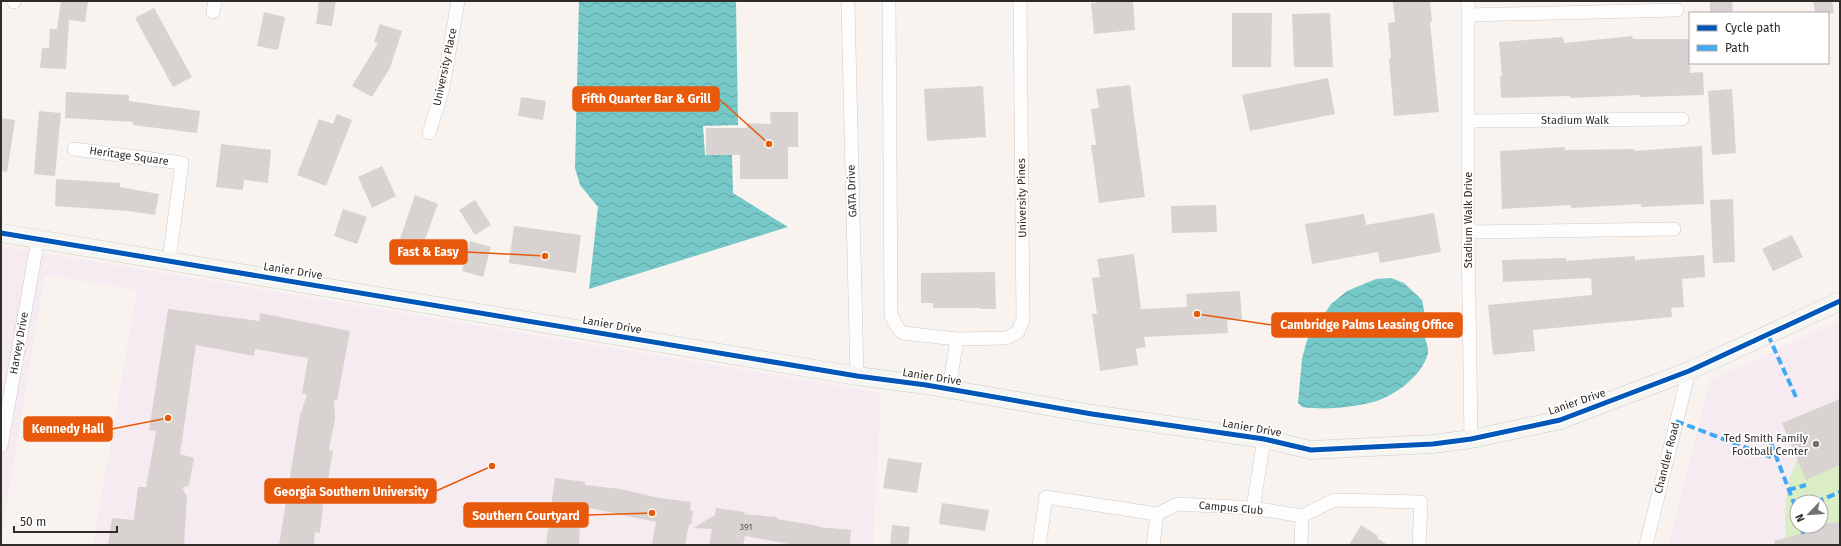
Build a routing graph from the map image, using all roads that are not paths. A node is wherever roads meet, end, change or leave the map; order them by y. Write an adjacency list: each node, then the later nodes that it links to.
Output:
1 (458, 1): 10 (street, University Place)
2 (889, 1): 18 (street, University Pines)
3 (1020, 1): 18 (street, University Pines)
4 (1468, 1): 7 (street, Stadium Walk Drive)
5 (848, 6): 20 (street, GATA Drive)
6 (1677, 10): 7 (street)
7 (1468, 15): 9 (street, Stadium Walk Drive)
8 (1682, 119): 9 (street, Stadium Walk)
9 (1468, 121): 13 (street, Stadium Walk Drive)
10 (429, 133)
11 (74, 149): 16 (street, Heritage Square)
12 (1674, 229): 13 (street)
13 (1468, 232): 23 (street, Stadium Walk Drive)
14 (1, 233): 15 (street, Lanier Drive)
15 (38, 239): 16 (street, Lanier Drive); 24 (street, Harvey Drive)
16 (169, 261): 20 (street, Lanier Drive)
17 (1840, 301): 19 (street, Lanier Drive)
18 (957, 339): 21 (street)
19 (1689, 371): 23 (street, Lanier Drive); 32 (street, Chandler Road)
20 (857, 376): 21 (street, Lanier Drive)
21 (949, 389): 22 (street, Lanier Drive)
22 (1264, 439): 23 (street, Lanier Drive); 25 (street)
23 (1471, 439)
24 (1, 446)
25 (1253, 508): 26 (street, Campus Club); 27 (street, Campus Club)
26 (1157, 514): 28 (street); 29 (street)
27 (1302, 516): 30 (street); 31 (street)
28 (1039, 545)
29 (1153, 545)
30 (1301, 545)
31 (1419, 545)
32 (1646, 545)

